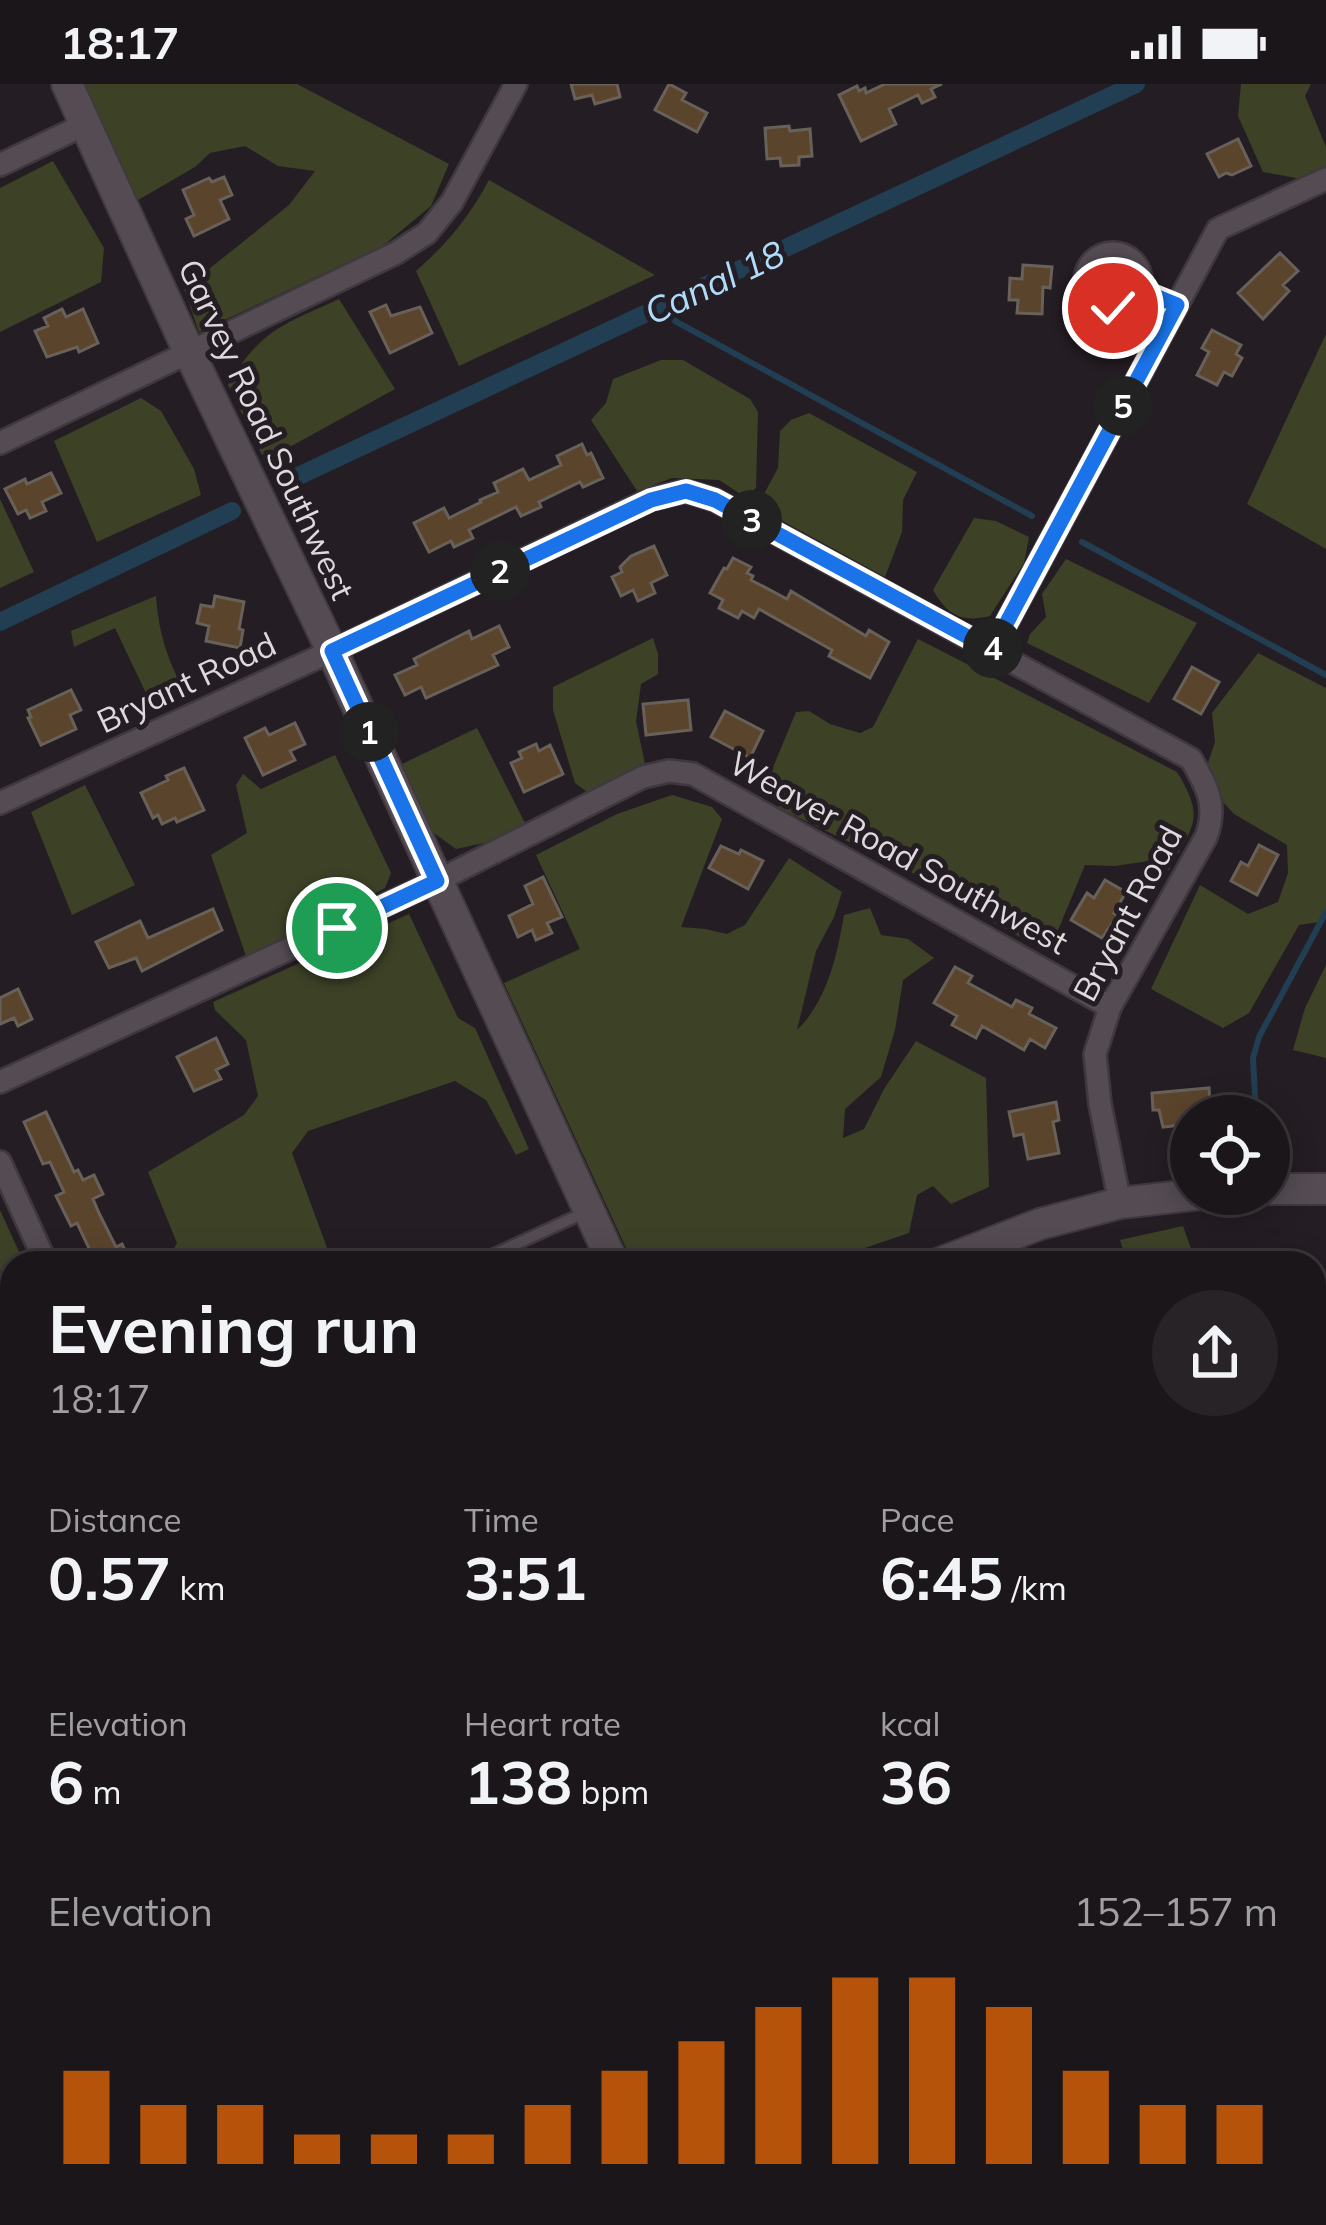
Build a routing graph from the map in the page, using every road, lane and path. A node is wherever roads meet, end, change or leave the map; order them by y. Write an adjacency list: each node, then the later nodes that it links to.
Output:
1 (68, 84): 3 (street, Garvey Road Southwest)
2 (516, 84): 8 (street)
3 (86, 124): 4 (street); 8 (street, Garvey Road Southwest)
4 (0, 165)
5 (1326, 179): 7 (street)
6 (1140, 290): 7 (street)
7 (1177, 305): 10 (street)
8 (189, 352): 9 (street); 11 (street, Garvey Road Southwest)
9 (0, 443)
10 (992, 650): 11 (street, Bryant Road); 14 (street, Bryant Road)
11 (332, 651): 12 (street, Bryant Road); 13 (street, Garvey Road Southwest)
12 (0, 803)
13 (437, 881): 14 (street, Weaver Road Southwest); 15 (street, Weaver Road Southwest); 21 (street, Garvey Road Southwest)
14 (1110, 1007): 20 (street, Bryant Road)
15 (0, 1082)
16 (0, 1162): 22 (street)
17 (1290, 1189): 18 (street)
18 (1326, 1189)
19 (1170, 1197): 20 (street)
20 (1120, 1203): 25 (street)
21 (589, 1211): 23 (lane); 24 (street, Garvey Road Southwest)
22 (41, 1251)
23 (501, 1251)
24 (607, 1251)
25 (971, 1251)

